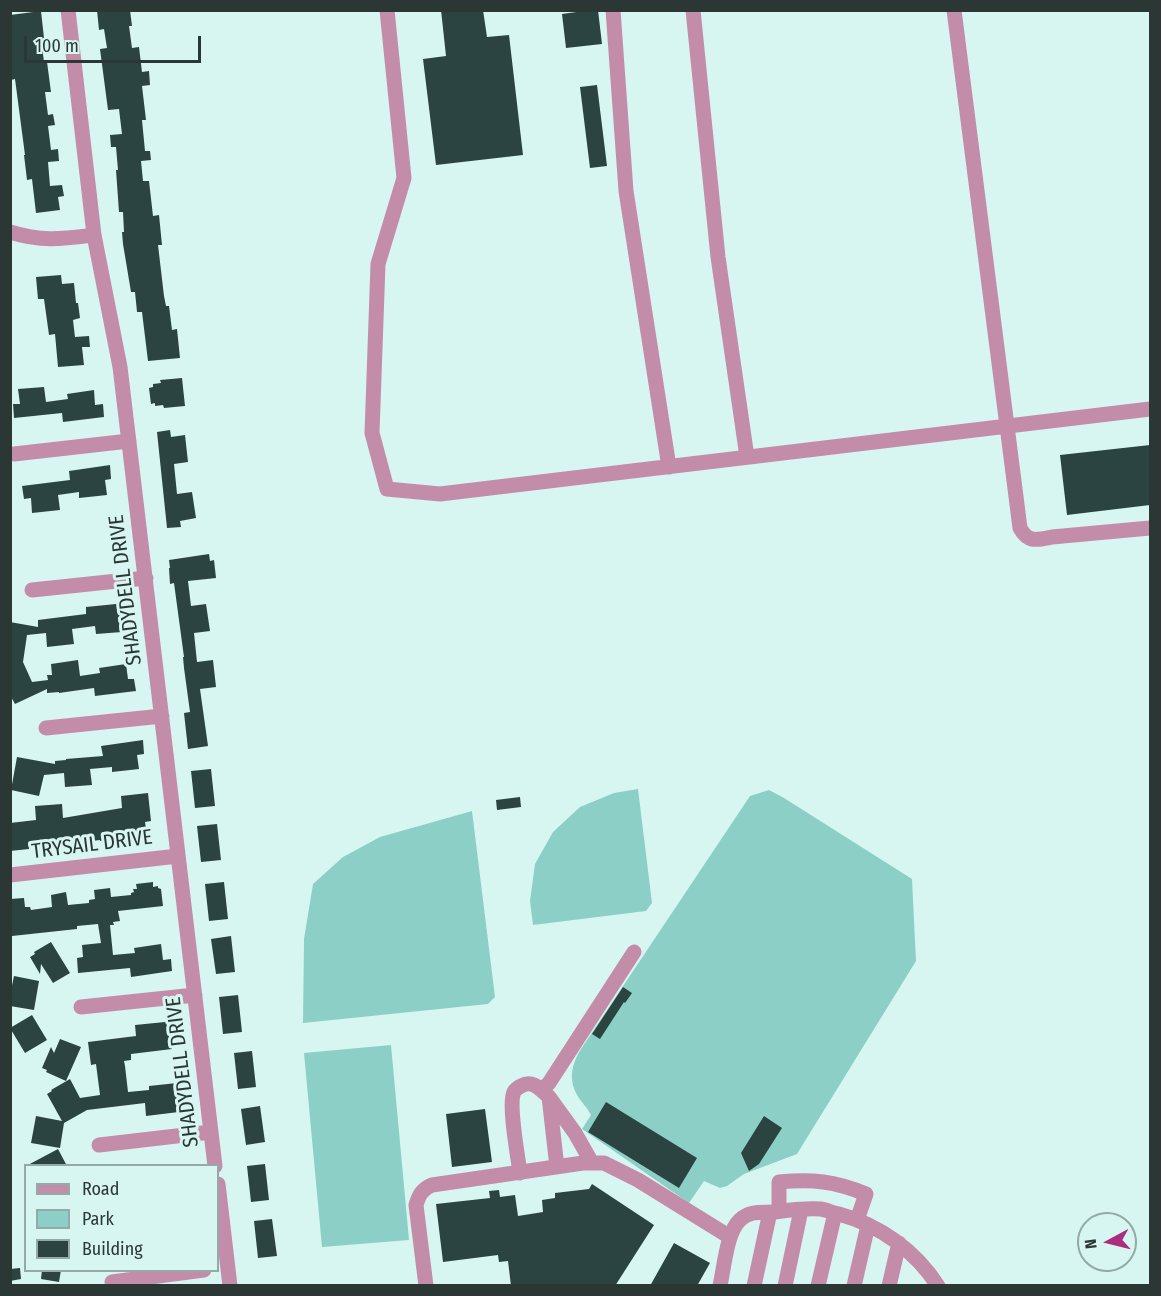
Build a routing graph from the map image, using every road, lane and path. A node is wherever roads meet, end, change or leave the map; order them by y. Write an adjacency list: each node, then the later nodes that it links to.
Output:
1 (68, 10): 7 (street, SHADYDELL DRIVE)
2 (387, 10): 13 (street)
3 (614, 10): 13 (street)
4 (693, 10): 12 (street)
5 (954, 10): 9 (street)
6 (10, 232): 7 (street)
7 (94, 235): 10 (street, SHADYDELL DRIVE)
8 (1150, 409): 9 (street)
9 (1008, 426): 12 (street); 14 (street)
10 (129, 441): 11 (street); 15 (street, SHADYDELL DRIVE)
11 (14, 454)
12 (747, 457): 13 (street)
13 (669, 467)
14 (1150, 528)
15 (146, 578): 16 (street); 17 (street, SHADYDELL DRIVE)
16 (32, 590)
17 (162, 716): 18 (street); 19 (street, SHADYDELL DRIVE)
18 (46, 728)
19 (178, 856): 20 (street, TRYSAIL DRIVE); 22 (street, SHADYDELL DRIVE)
20 (10, 875)
21 (634, 952): 24 (street)
22 (195, 995): 23 (street); 25 (street, SHADYDELL DRIVE)
23 (81, 1007)
24 (545, 1094): 27 (street); 29 (street); 30 (street)
25 (211, 1132): 26 (street); 28 (street, SHADYDELL DRIVE)
26 (99, 1145)
27 (592, 1163): 29 (street); 36 (street)
28 (215, 1164)
29 (557, 1167): 30 (street)
30 (520, 1173): 43 (street)
31 (219, 1205): 38 (street)
32 (801, 1210): 33 (street); 34 (street); 46 (street)
33 (775, 1212): 35 (street); 36 (street); 45 (street)
34 (835, 1213): 35 (street); 47 (street)
35 (862, 1222): 37 (street); 48 (street)
36 (730, 1237): 44 (street)
37 (899, 1243): 39 (street); 49 (street)
38 (222, 1268): 42 (street)
39 (924, 1268): 50 (street); 51 (street)
40 (189, 1272): 41 (street)
41 (112, 1282)
42 (230, 1286)
43 (426, 1286)
44 (720, 1286)
45 (754, 1286)
46 (785, 1286)
47 (818, 1286)
48 (854, 1286)
49 (889, 1286)
50 (920, 1286)
51 (938, 1286)

